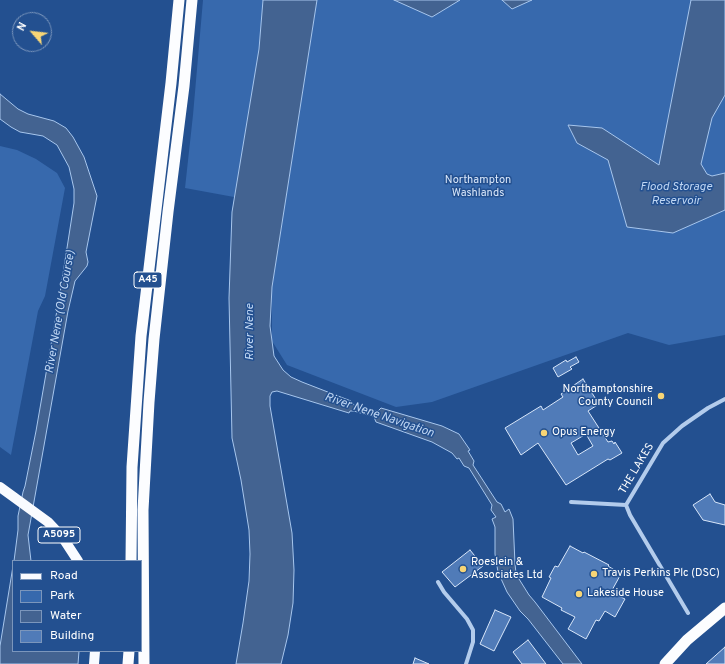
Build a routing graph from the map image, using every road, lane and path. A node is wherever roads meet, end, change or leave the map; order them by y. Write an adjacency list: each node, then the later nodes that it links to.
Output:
1 (179, 0): 8 (highway, A45)
2 (192, 0): 16 (highway, A45)
3 (725, 399): 6 (street, THE LAKES)
4 (0, 487): 7 (main road, A5095)
5 (571, 502): 6 (street)
6 (626, 505): 11 (street, THE LAKES)
7 (77, 560)
8 (131, 560)
9 (438, 582): 17 (street)
10 (725, 608): 18 (highway)
11 (688, 613)
12 (95, 652): 14 (main road)
13 (130, 652): 15 (highway)
14 (94, 664)
15 (129, 664)
16 (145, 664)
17 (466, 664)
18 (665, 664)

